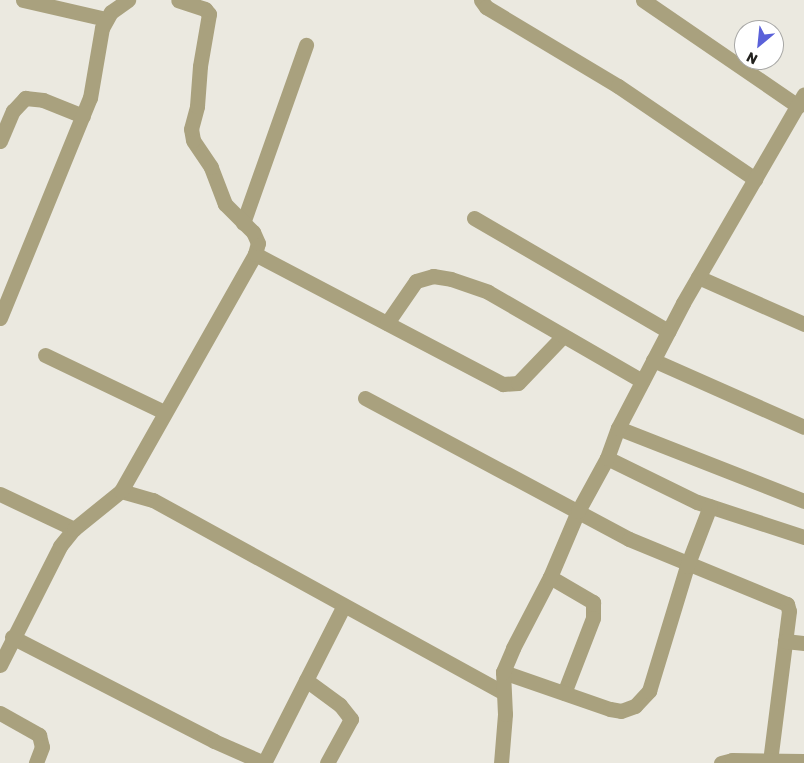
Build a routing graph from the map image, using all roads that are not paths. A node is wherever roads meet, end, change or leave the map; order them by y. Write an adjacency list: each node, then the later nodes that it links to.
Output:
1 (23, 0): 6 (street)
2 (128, 0): 6 (street)
3 (178, 0): 13 (street)
4 (481, 0): 11 (street)
5 (642, 0): 8 (street)
6 (106, 19): 9 (street)
7 (306, 45): 13 (street)
8 (801, 100): 11 (street)
9 (83, 116): 10 (street); 16 (street)
10 (0, 141)
11 (755, 179): 15 (street)
12 (474, 218): 19 (street)
13 (243, 223): 14 (street)
14 (255, 254): 17 (street); 25 (street)
15 (698, 277): 18 (street); 19 (street)
16 (0, 318)
17 (387, 323): 20 (street); 20 (street)
18 (804, 324)
19 (668, 332): 22 (street)
20 (563, 336): 23 (street)
21 (44, 355): 25 (street)
22 (653, 360): 23 (street); 26 (street)
23 (642, 381): 27 (street)
24 (364, 398): 33 (street)
25 (164, 412): 29 (street)
26 (804, 427)
27 (618, 428): 28 (street); 31 (street)
28 (607, 458): 32 (street); 33 (street)
29 (121, 491): 34 (street); 38 (street)
30 (0, 494): 34 (street)
31 (804, 501)
32 (710, 506): 35 (street); 36 (street)
33 (578, 511): 36 (street); 37 (street)
34 (74, 529): 39 (street)
35 (804, 537)
36 (687, 566): 40 (street); 46 (street)
37 (550, 577): 43 (street); 46 (street)
38 (343, 607): 44 (street); 45 (street)
39 (12, 637): 42 (street); 51 (street)
40 (785, 641): 41 (street); 48 (street)
41 (804, 643)
42 (0, 665)
43 (503, 672): 45 (street); 46 (street)
44 (306, 680): 51 (street); 52 (street)
45 (502, 692): 53 (street)
46 (564, 693)
47 (0, 713): 50 (street)
48 (770, 761): 49 (street); 54 (street)
49 (804, 762)
50 (36, 763)
51 (264, 763)
52 (328, 763)
53 (501, 763)
54 (721, 763)

